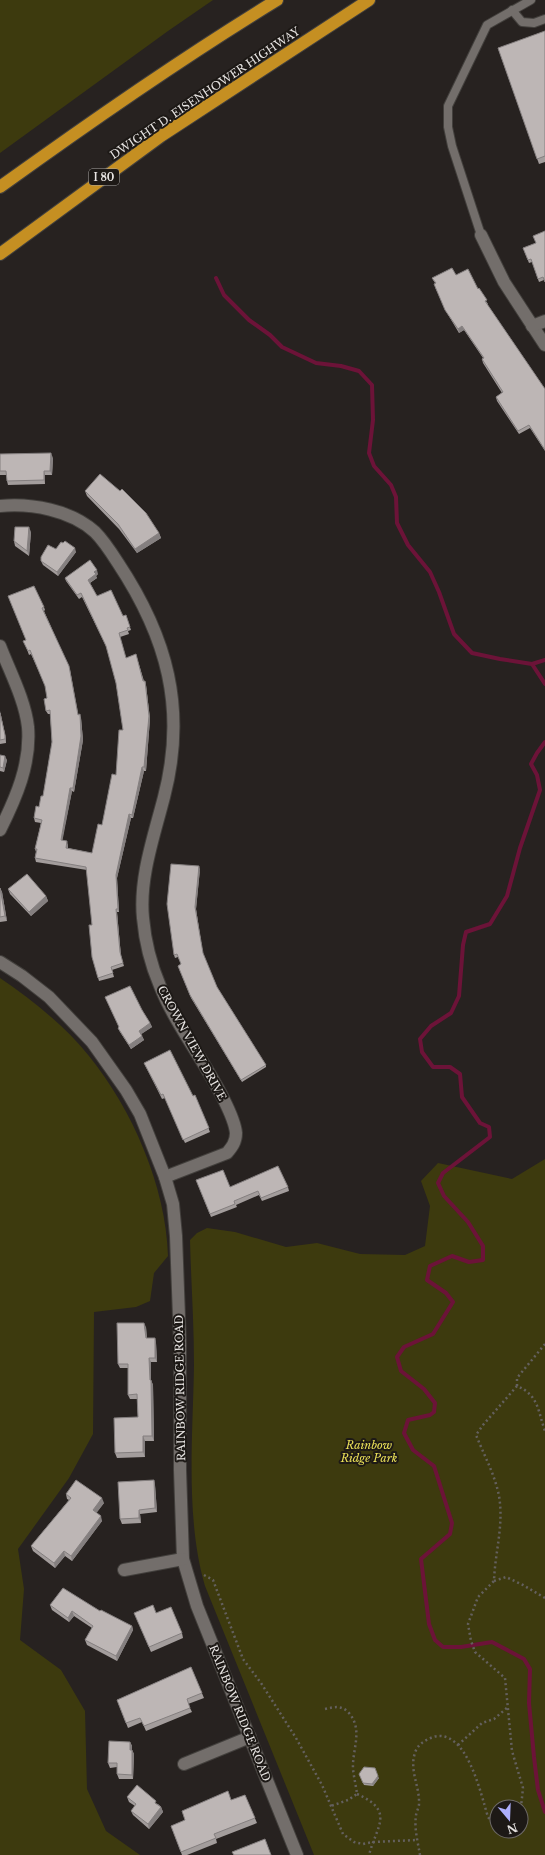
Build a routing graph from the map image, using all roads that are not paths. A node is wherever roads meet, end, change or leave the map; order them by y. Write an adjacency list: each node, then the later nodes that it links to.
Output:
1 (277, 0): 6 (highway)
2 (369, 0): 8 (highway, DWIGHT D. EISENHOWER HIGHWAY / I 80)
3 (531, 0): 4 (lane)
4 (512, 10): 5 (lane); 7 (lane)
5 (545, 19)
6 (0, 187)
7 (481, 235): 10 (street)
8 (0, 254)
9 (545, 321): 10 (street)
10 (532, 326): 11 (street)
11 (545, 345)
12 (0, 506): 16 (street, CROWN VIEW DRIVE)
13 (0, 646): 14 (street)
14 (0, 830)
15 (0, 962): 16 (street, RAINBOW RIDGE ROAD)
16 (166, 1177): 17 (street, RAINBOW RIDGE ROAD)
17 (183, 1559): 18 (street); 19 (street, RAINBOW RIDGE ROAD)
18 (124, 1570)
19 (250, 1737): 20 (street); 21 (street, RAINBOW RIDGE ROAD)
20 (184, 1764)
21 (297, 1855)

